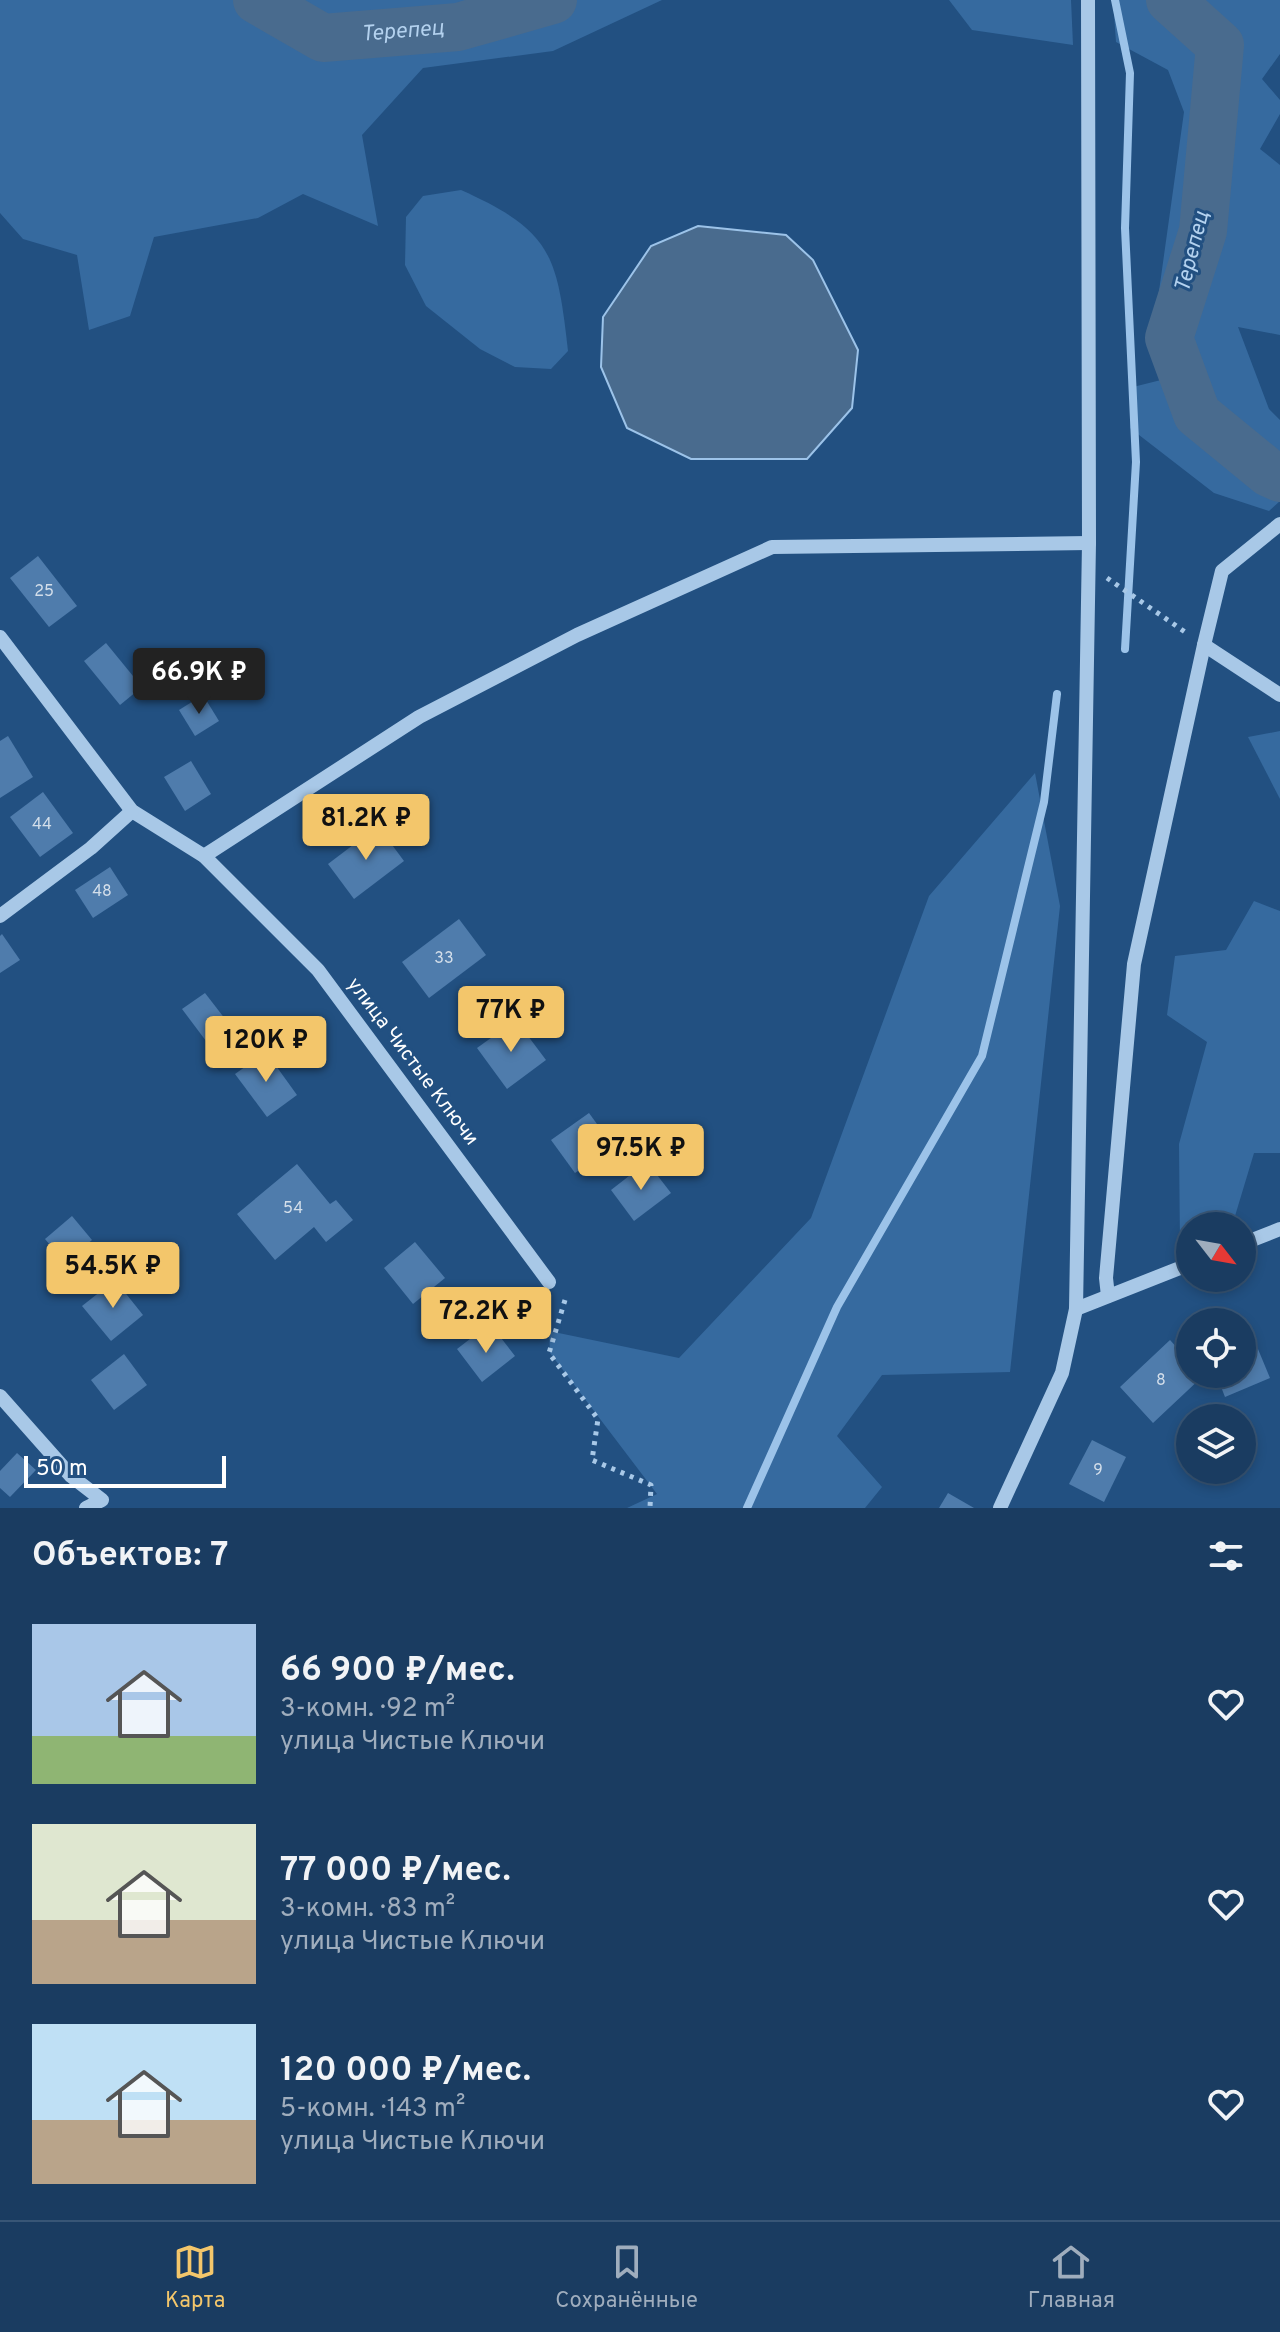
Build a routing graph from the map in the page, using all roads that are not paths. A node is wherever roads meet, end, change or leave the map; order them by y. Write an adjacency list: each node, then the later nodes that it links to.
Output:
1 (1088, 0): 3 (street)
2 (1280, 524): 5 (street)
3 (1089, 543): 8 (street); 15 (street)
4 (0, 637): 7 (street, улица Чистые Ключи)
5 (1204, 645): 6 (street); 14 (street)
6 (1280, 695)
7 (132, 811): 8 (street, улица Чистые Ключи); 9 (street)
8 (204, 856): 13 (street, улица Чистые Ключи)
9 (0, 916)
10 (1280, 1229): 11 (street)
11 (1256, 1238)
12 (1176, 1269): 14 (street)
13 (549, 1282)
14 (1108, 1296): 15 (street)
15 (1076, 1309): 18 (street)
16 (0, 1396): 17 (street)
17 (86, 1508)
18 (1000, 1508)

